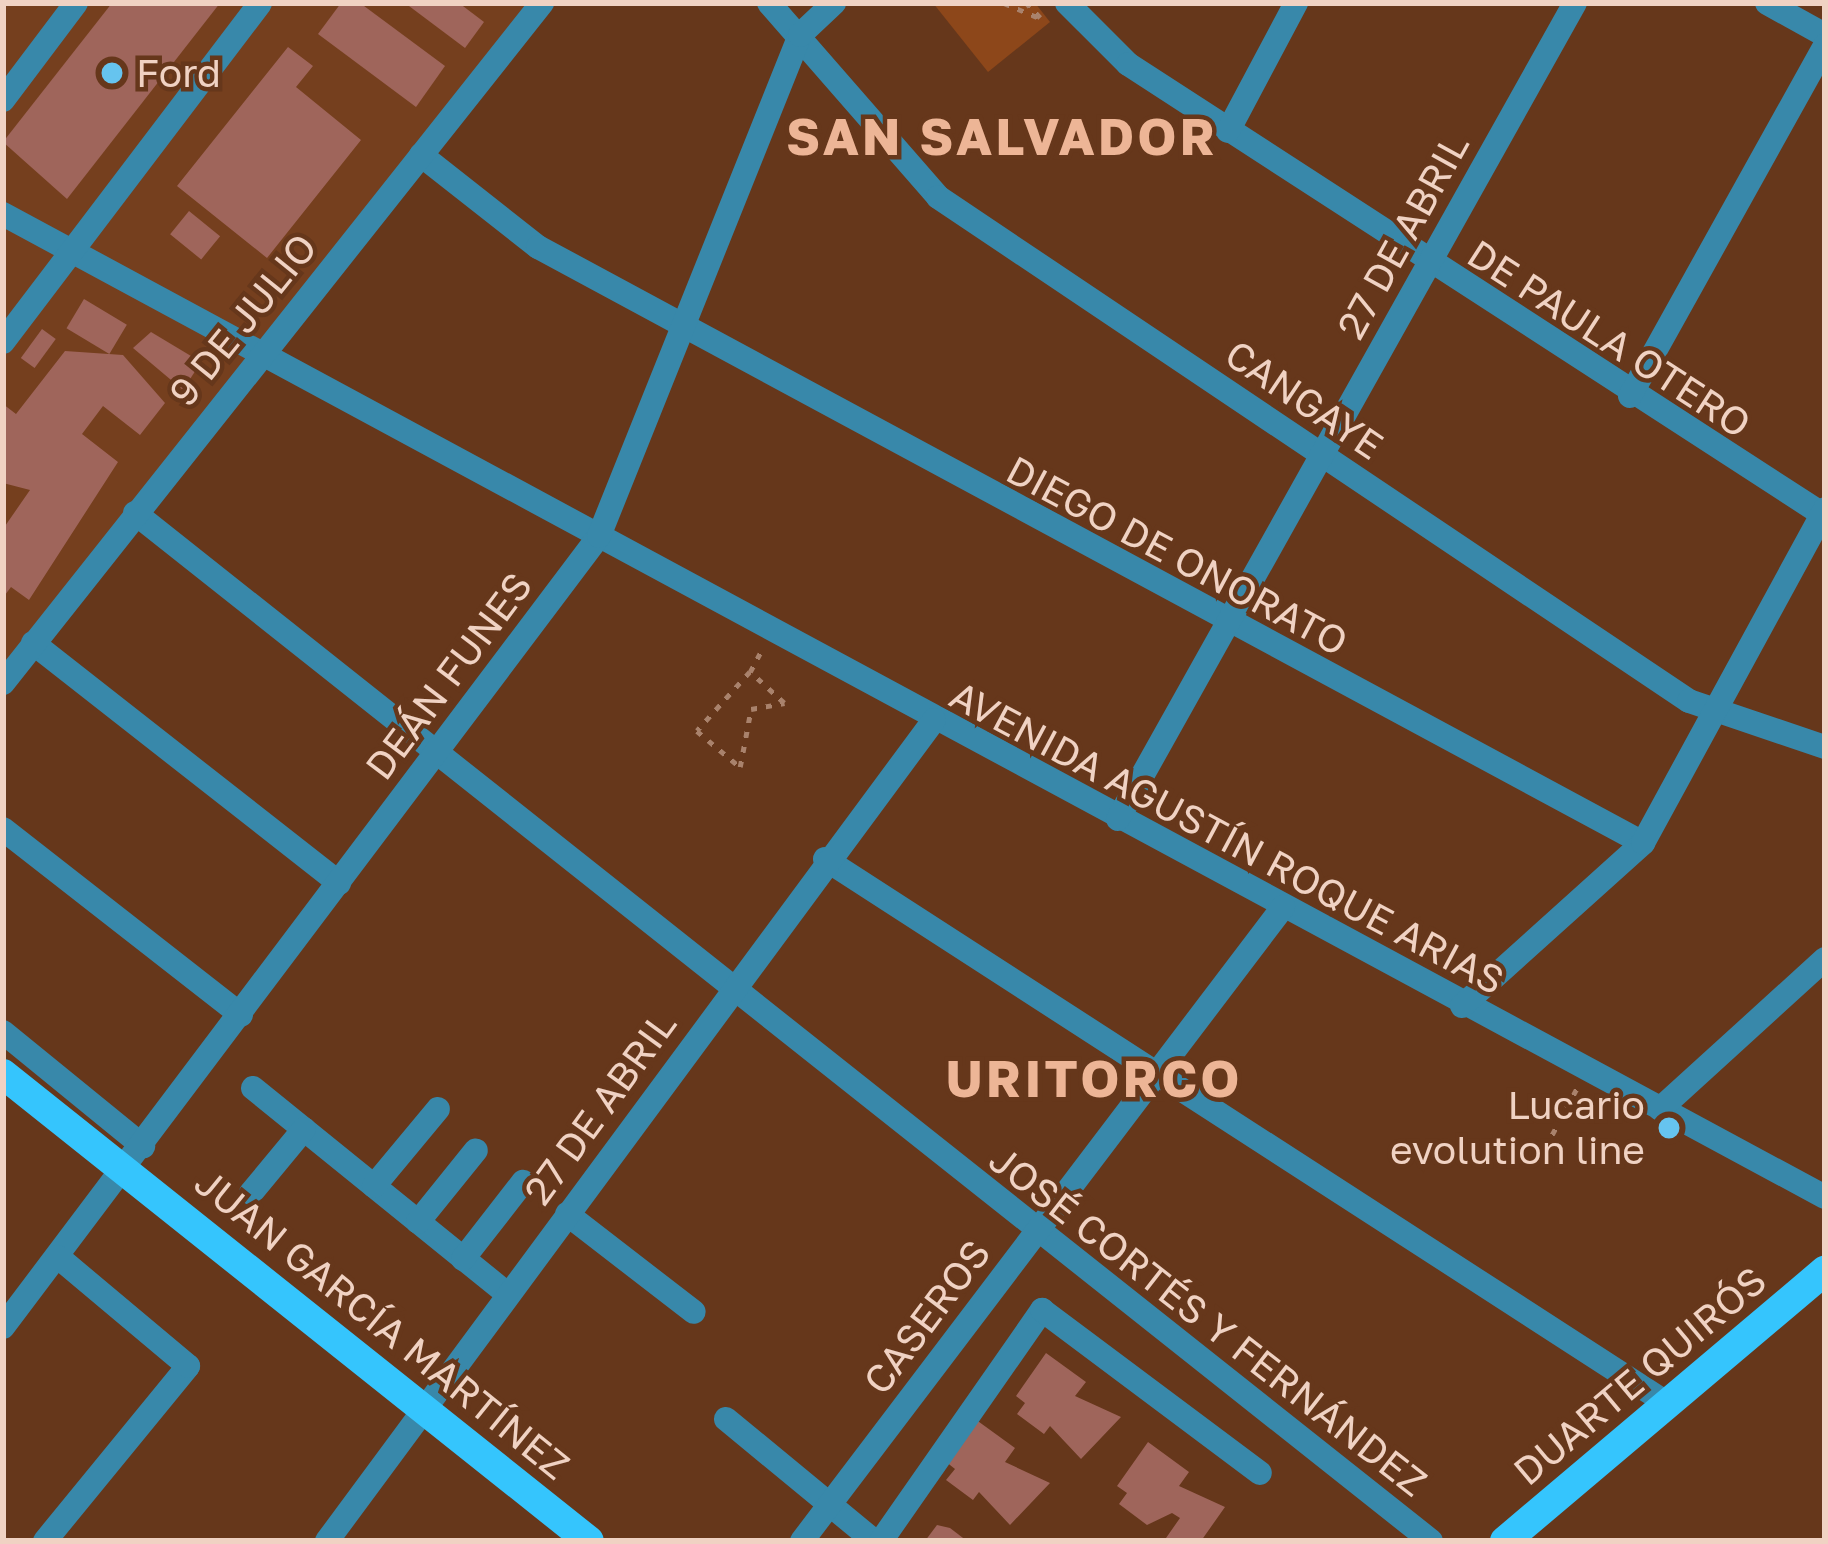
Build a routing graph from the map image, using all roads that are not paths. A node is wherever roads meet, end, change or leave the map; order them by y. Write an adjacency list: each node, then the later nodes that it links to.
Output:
1 (76, 3): 13 (street)
2 (260, 3): 17 (street)
3 (542, 3): 15 (street, 9 DE JULIO)
4 (769, 3): 10 (street, CANGAYE)
5 (834, 3): 10 (street, DEÁN FUNES)
6 (1067, 3): 14 (street, DE PAULA OTERO)
7 (1296, 3): 14 (street)
8 (1575, 3): 18 (street, 27 DE ABRIL)
9 (1767, 3): 11 (street)
10 (800, 35): 19 (street, DEÁN FUNES); 23 (street, CANGAYE)
11 (1825, 35)
12 (1825, 46): 22 (street)
13 (3, 100)
14 (1228, 131): 18 (street, DE PAULA OTERO)
15 (421, 155): 19 (street, DIEGO DE ONORATO); 21 (street, 9 DE JULIO)
16 (3, 214): 17 (street, AVENIDA AGUSTÍN ROQUE ARIAS)
17 (74, 251): 20 (street); 21 (street, AVENIDA AGUSTÍN ROQUE ARIAS)
18 (1429, 264): 22 (street, DE PAULA OTERO); 23 (street, 27 DE ABRIL)
19 (681, 325): 26 (street, DEÁN FUNES); 27 (street, DIEGO DE ONORATO)
20 (3, 342)
21 (264, 352): 24 (street, 9 DE JULIO); 26 (street, AVENIDA AGUSTÍN ROQUE ARIAS)
22 (1630, 396): 25 (street, DE PAULA OTERO)
23 (1322, 456): 27 (street, 27 DE ABRIL); 30 (street, CANGAYE)
24 (135, 513): 28 (street, 9 DE JULIO); 33 (street, JOSÉ CORTÉS Y FERNÁNDEZ)
25 (1824, 514): 30 (street)
26 (598, 536): 31 (street, AVENIDA AGUSTÍN ROQUE ARIAS); 33 (street, DEÁN FUNES)
27 (1226, 626): 34 (street, 27 DE ABRIL); 36 (street, DIEGO DE ONORATO)
28 (33, 644): 29 (street, 9 DE JULIO); 38 (street)
29 (3, 683)
30 (1714, 714): 32 (street, CANGAYE); 36 (street)
31 (934, 720): 34 (street, AVENIDA AGUSTÍN ROQUE ARIAS); 37 (street, 27 DE ABRIL)
32 (1825, 747)
33 (434, 756): 38 (street, DEÁN FUNES); 41 (street, JOSÉ CORTÉS Y FERNÁNDEZ)
34 (1118, 819): 39 (street, AVENIDA AGUSTÍN ROQUE ARIAS)
35 (3, 830): 43 (street)
36 (1642, 843): 42 (street)
37 (825, 859): 41 (street, 27 DE ABRIL); 45 (street)
38 (340, 883): 43 (street, DEÁN FUNES)
39 (1283, 907): 42 (street, AVENIDA AGUSTÍN ROQUE ARIAS); 45 (street, CASEROS)
40 (1825, 959): 49 (street)
41 (732, 988): 57 (street, 27 DE ABRIL); 59 (street, JOSÉ CORTÉS Y FERNÁNDEZ)
42 (1462, 1006): 49 (street, AVENIDA AGUSTÍN ROQUE ARIAS)
43 (241, 1015): 52 (street, DEÁN FUNES)
44 (3, 1032): 52 (street)
45 (1158, 1072): 59 (street, CASEROS); 66 (street)
46 (3, 1074): 52 (main road, JUAN GARCÍA MARTÍNEZ)
47 (253, 1088): 50 (street)
48 (438, 1108): 54 (street)
49 (1660, 1109): 56 (street, AVENIDA AGUSTÍN ROQUE ARIAS)
50 (304, 1130): 54 (street); 55 (street)
51 (476, 1150): 58 (street)
52 (135, 1156): 60 (street, DEÁN FUNES); 67 (main road, JUAN GARCÍA MARTÍNEZ)
53 (523, 1182): 61 (street)
54 (374, 1186): 58 (street)
55 (250, 1193)
56 (1825, 1198)
57 (567, 1214): 63 (street, 27 DE ABRIL); 64 (street)
58 (418, 1222): 61 (street)
59 (1036, 1234): 70 (street, CASEROS); 76 (street, JOSÉ CORTÉS Y FERNÁNDEZ)
60 (58, 1257): 65 (street, DEÁN FUNES); 71 (street)
61 (463, 1258): 63 (street)
62 (1825, 1270): 66 (main road, DUARTE QUIRÓS)
63 (508, 1294): 67 (street, 27 DE ABRIL)
64 (694, 1312)
65 (3, 1327)
66 (1668, 1404): 77 (main road, DUARTE QUIRÓS)
67 (422, 1409): 72 (street, 27 DE ABRIL); 73 (main road, JUAN GARCÍA MARTÍNEZ)
68 (726, 1419): 70 (street)
69 (1260, 1473): 75 (street)
70 (829, 1504): 74 (street, CASEROS); 75 (street)
71 (46, 1541)
72 (327, 1541)
73 (589, 1541)
74 (802, 1541)
75 (877, 1541)
76 (1431, 1541)
77 (1505, 1541)

